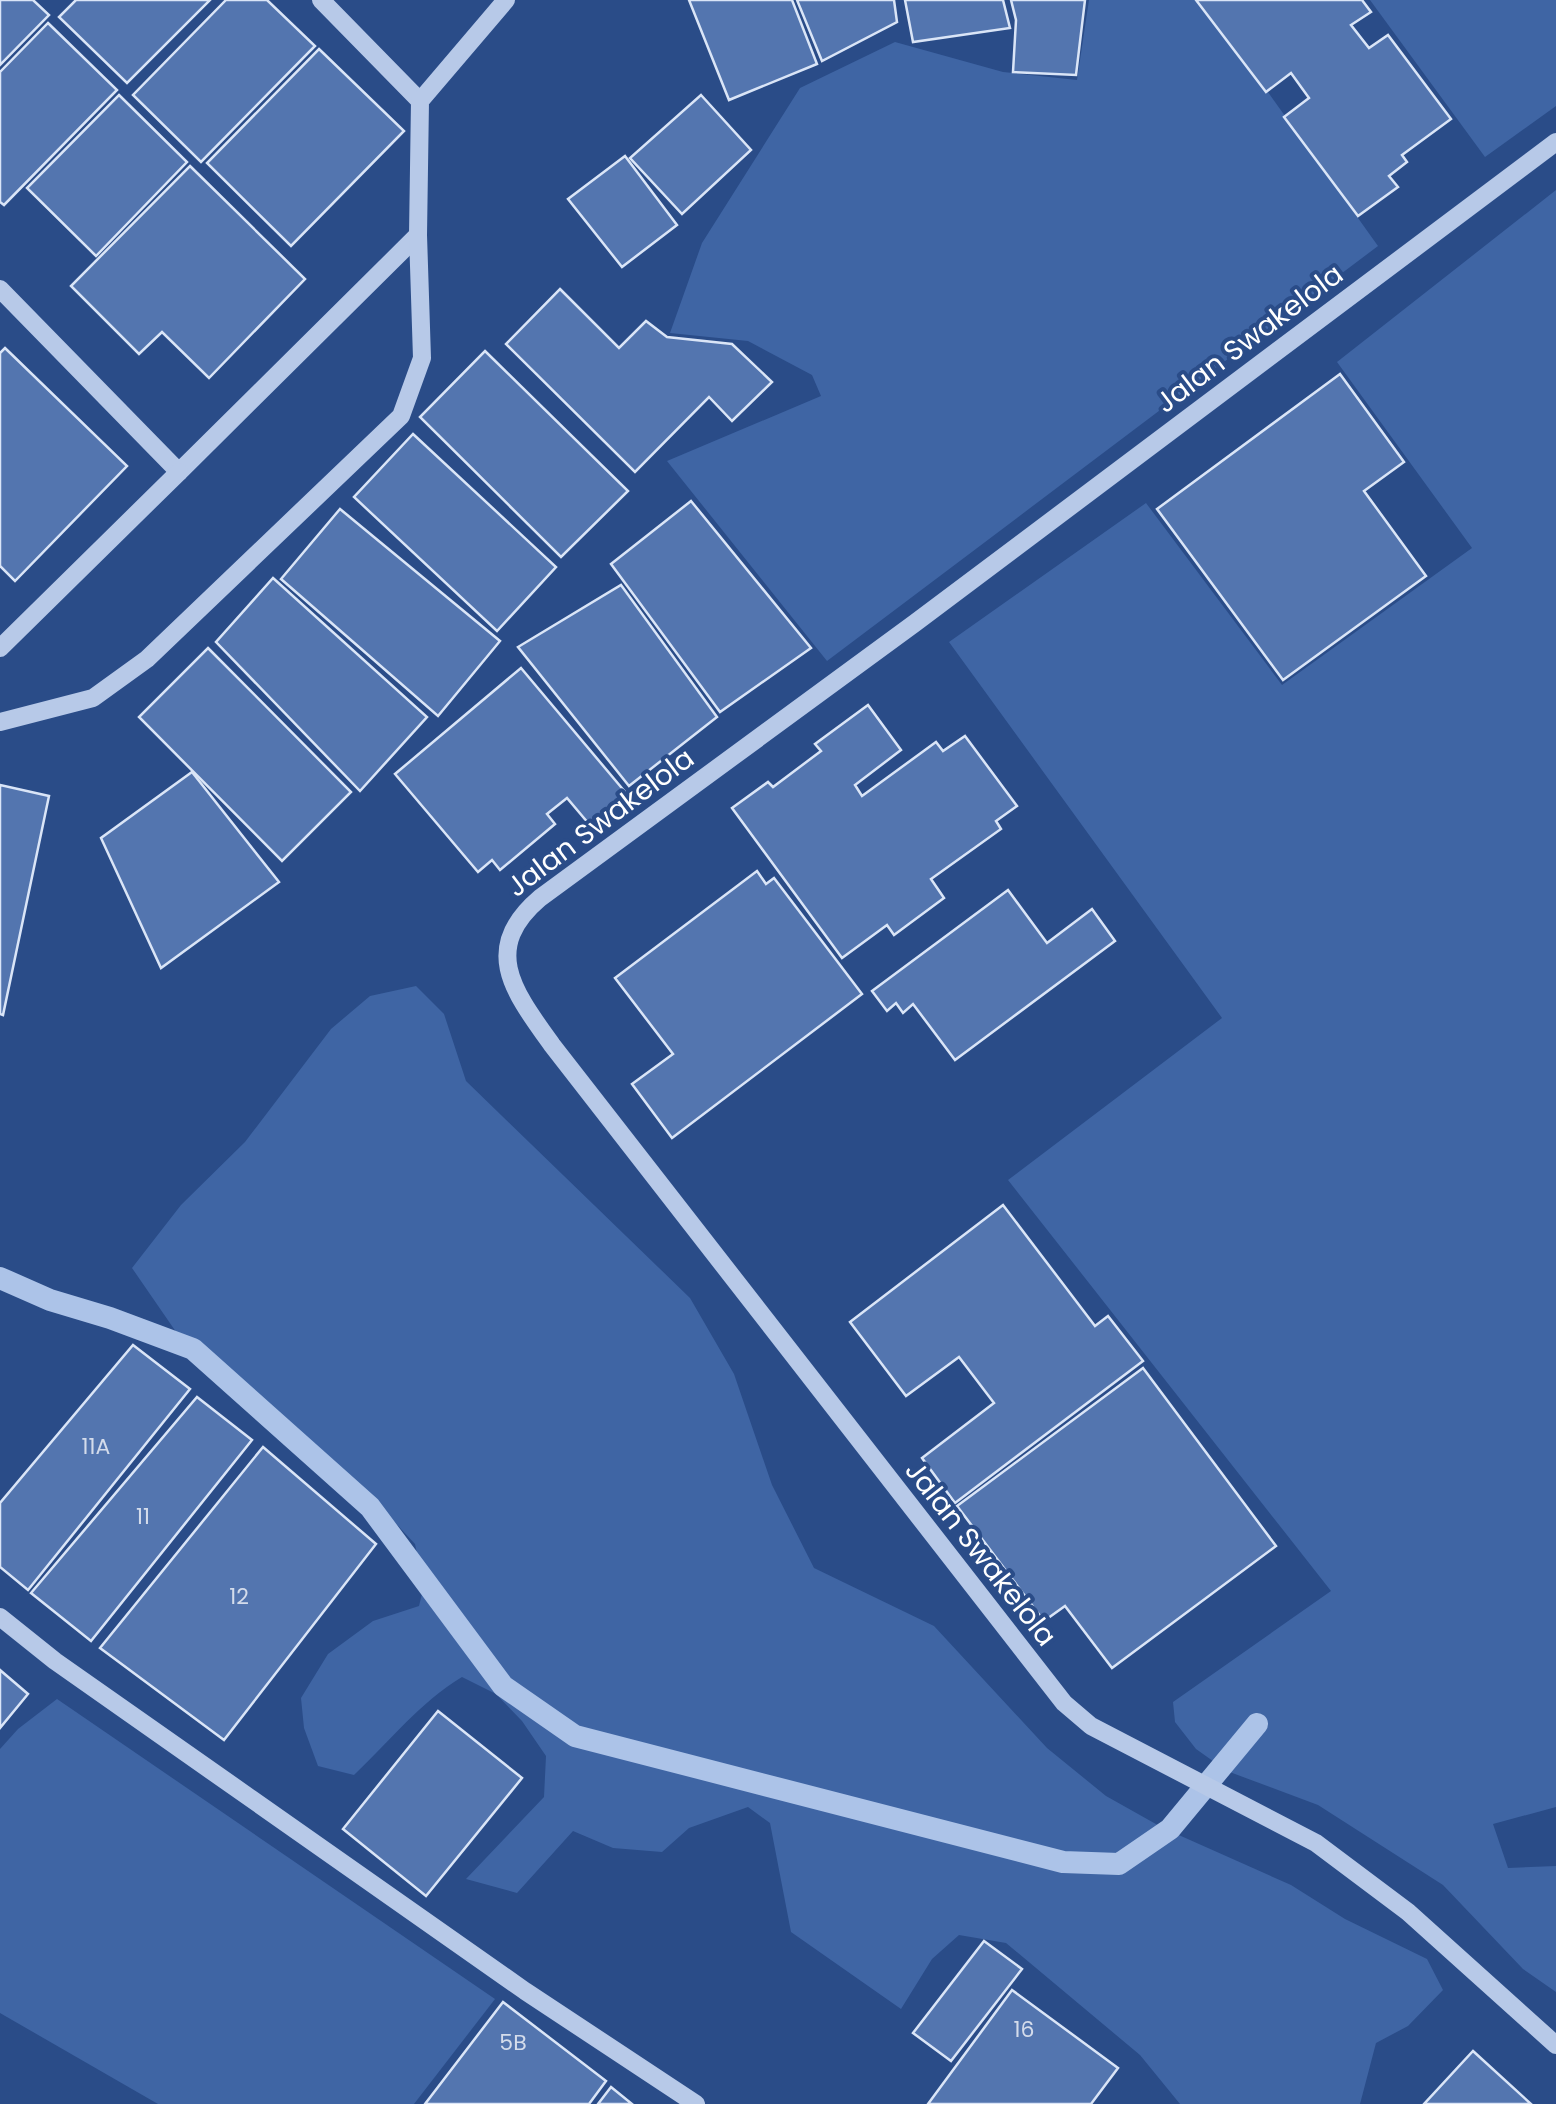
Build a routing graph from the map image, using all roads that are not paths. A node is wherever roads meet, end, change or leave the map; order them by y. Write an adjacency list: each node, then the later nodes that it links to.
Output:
1 (321, 0): 3 (street)
2 (506, 0): 3 (street)
3 (420, 101): 5 (street)
4 (1556, 142): 11 (street, Jalan Swakelola)
5 (418, 235): 7 (street); 9 (street)
6 (0, 289): 7 (street)
7 (179, 472): 8 (street)
8 (0, 648)
9 (0, 722)
10 (0, 1617): 12 (street)
11 (1556, 2045)
12 (696, 2104)

